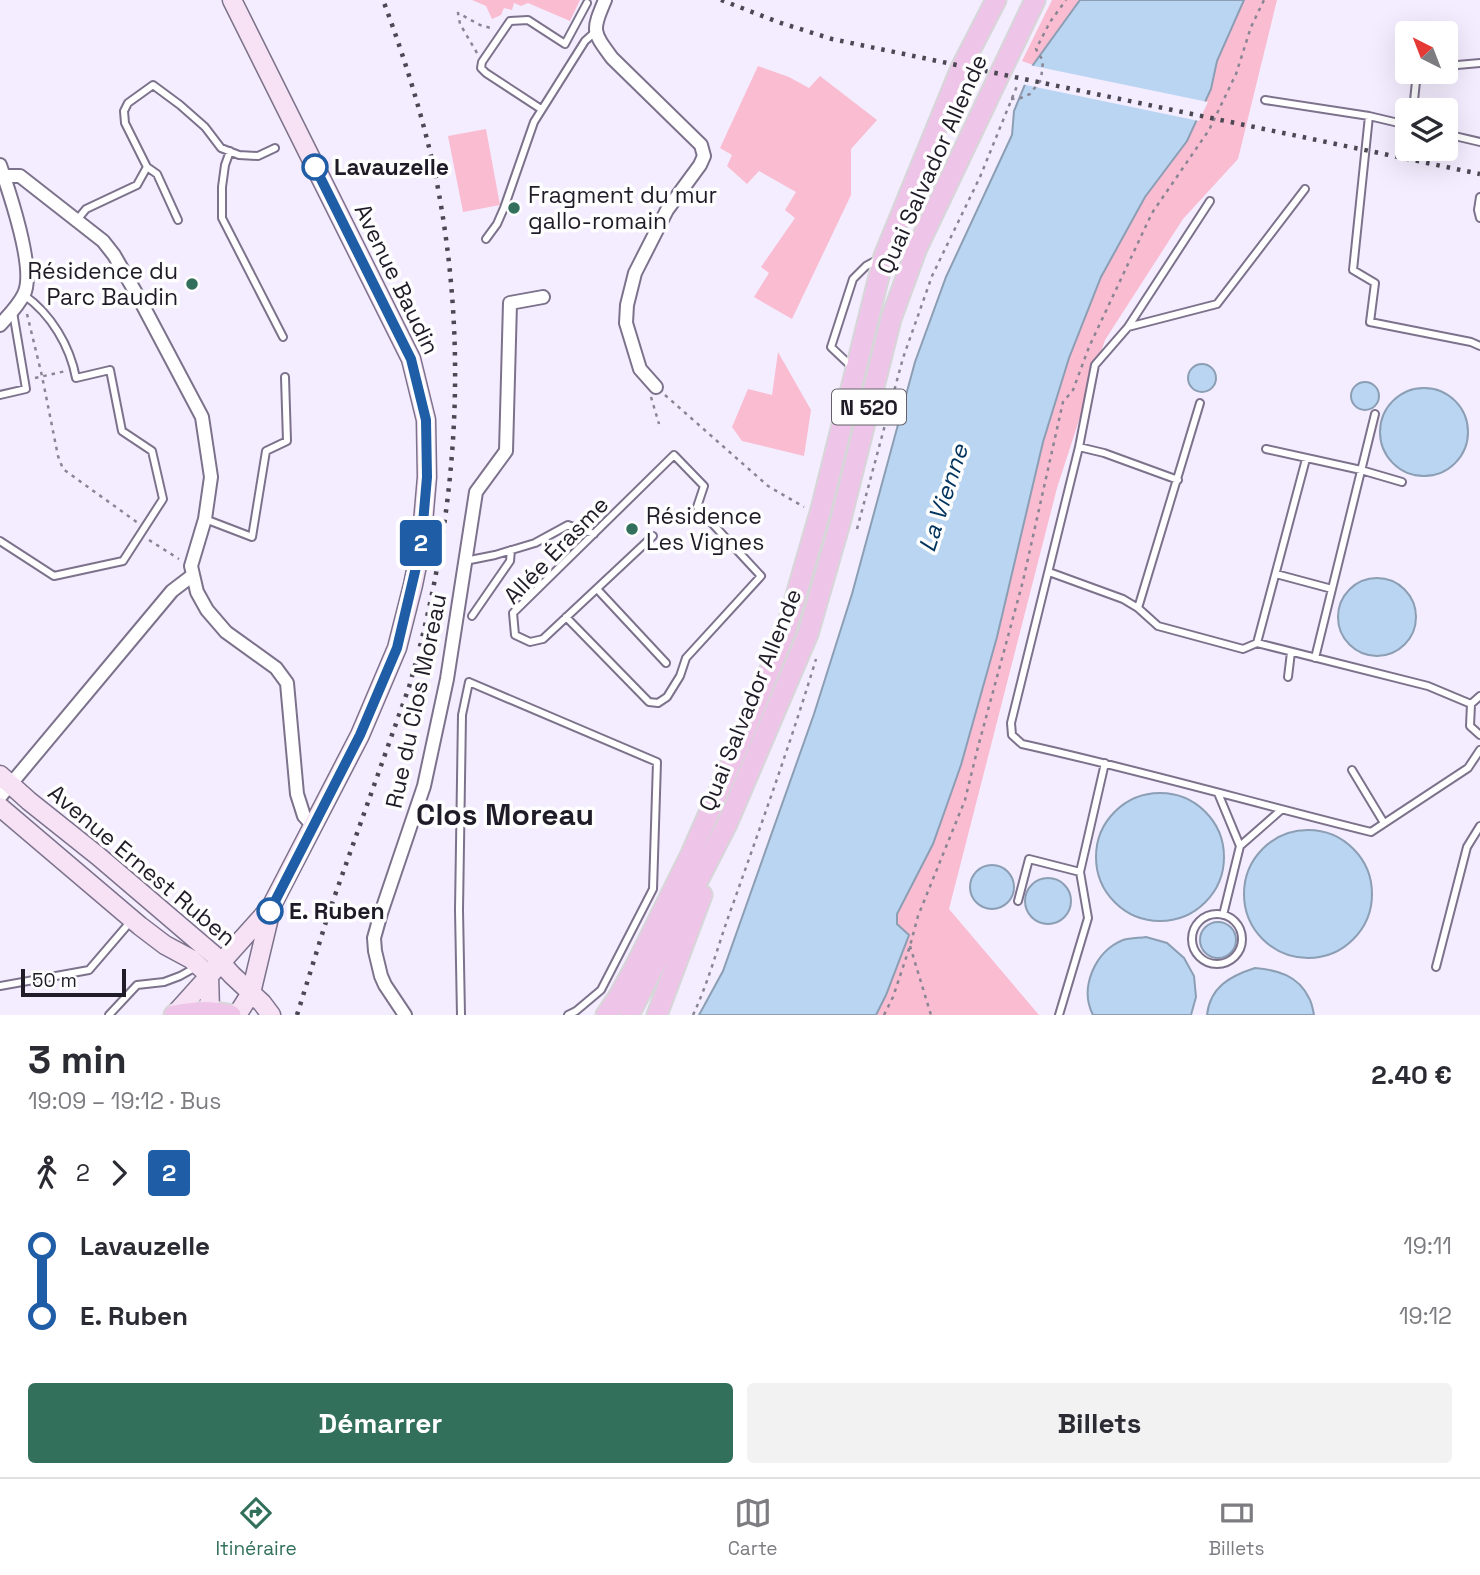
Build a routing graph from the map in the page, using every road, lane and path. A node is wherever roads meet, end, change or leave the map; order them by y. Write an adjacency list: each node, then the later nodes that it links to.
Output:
1 (232, 0): 91 (main road, Avenue Baudin)
2 (604, 0): 8 (street)
3 (996, 0): 32 (main road, Quai Salvador Allende / N 520)
4 (1035, 0): 90 (main road, Quai Salvador Allende / N 520)
5 (1066, 0): 14 (path)
6 (587, 3): 9 (lane)
7 (503, 32): 9 (lane); 11 (lane); 11 (path)
8 (596, 32): 10 (lane); 45 (street)
9 (565, 44): 10 (lane)
10 (577, 54): 16 (lane)
11 (482, 62): 16 (lane)
12 (1480, 64): 13 (lane)
13 (1458, 65)
14 (1010, 99)
15 (1265, 100): 17 (lane)
16 (541, 109): 31 (lane)
17 (1369, 116): 18 (lane); 39 (lane)
18 (1395, 122)
19 (1458, 137): 20 (lane)
20 (1480, 142)
21 (275, 148): 22 (lane)
22 (230, 151): 23 (lane); 38 (lane)
23 (147, 167): 29 (lane); 30 (lane)
24 (2, 170): 29 (street); 34 (street)
25 (1305, 189): 37 (lane)
26 (1480, 197): 28 (lane)
27 (1210, 201): 37 (lane)
28 (1480, 218)
29 (77, 220): 57 (street)
30 (178, 220)
31 (486, 239)
32 (884, 256): 41 (main road, Quai Salvador Allende / N 520); 41 (lane)
33 (543, 297): 65 (street, Rue du Clos Moreau)
34 (29, 299): 35 (street); 40 (lane); 42 (path)
35 (12, 310): 36 (street); 44 (lane)
36 (0, 325)
37 (1128, 327): 50 (lane)
38 (283, 337)
39 (1480, 346)
40 (75, 369): 42 (path); 58 (lane)
41 (855, 371): 114 (main road, Quai Salvador Allende / N 520)
42 (42, 376): 44 (path); 58 (path)
43 (285, 377): 57 (lane)
44 (25, 381): 46 (lane)
45 (656, 387): 49 (path); 56 (path)
46 (0, 395)
47 (1199, 403): 54 (lane)
48 (1375, 414): 53 (lane)
49 (659, 424)
50 (1079, 447): 54 (lane); 66 (lane)
51 (1266, 449): 52 (lane)
52 (1306, 459): 53 (lane); 67 (lane)
53 (1361, 470): 55 (lane); 70 (lane)
54 (1178, 480): 71 (lane)
55 (1402, 482)
56 (810, 510)
57 (205, 519): 68 (street)
58 (145, 528): 60 (lane)
59 (594, 534): 63 (lane); 73 (lane, Allée Érasme); 73 (lane, Allée Érasme)
60 (140, 535): 62 (lane); 64 (path)
61 (653, 536): 69 (lane, Allée Érasme)
62 (0, 541)
63 (511, 550): 65 (lane); 72 (lane)
64 (167, 551)
65 (465, 561): 106 (street, Rue du Clos Moreau)
66 (1049, 572): 71 (lane); 83 (lane)
67 (1276, 574): 70 (lane); 74 (lane)
68 (193, 575): 85 (street); 91 (street)
69 (597, 589): 73 (lane, Allée Érasme); 77 (lane)
70 (1332, 589): 76 (lane)
71 (1138, 608): 74 (lane)
72 (472, 616)
73 (566, 618)
74 (1257, 643): 75 (lane)
75 (1291, 652): 76 (lane); 78 (lane)
76 (1315, 658): 80 (lane)
77 (666, 663)
78 (1288, 677)
79 (1480, 696): 80 (lane)
80 (1471, 704): 81 (lane)
81 (1480, 735)
82 (1480, 750): 89 (lane)
83 (1105, 762): 86 (lane); 94 (lane)
84 (1352, 770): 89 (lane)
85 (3, 785): 101 (main road, Avenue Ernest Ruben)
86 (1218, 793): 88 (lane); 93 (lane)
87 (0, 807): 99 (main road, Avenue Ernest Ruben)
88 (1281, 810): 89 (lane); 93 (lane)
89 (1384, 823)
90 (727, 824): 115 (main road, Quai Salvador Allende / N 520); 116 (main road)
91 (313, 826): 96 (main road, Avenue Baudin)
92 (1480, 826): 102 (lane)
93 (1240, 846): 97 (lane)
94 (1080, 872): 95 (lane); 119 (lane)
95 (1018, 901)
96 (272, 905): 101 (main road, Avenue Baudin); 104 (main road, Avenue Baudin)
97 (1223, 915): 97 (lane)
98 (918, 916): 100 (path)
99 (132, 920): 101 (main road, Avenue Ernest Ruben); 103 (lane)
100 (910, 946): 117 (path); 118 (path)
101 (211, 965): 104 (main road, Avenue Ernest Ruben); 105 (main road); 107 (lane); 108 (main road, Avenue Baudin)
102 (1436, 967)
103 (0, 986)
104 (251, 992): 110 (main road, Avenue Baudin); 111 (main road)
105 (211, 1013): 108 (main road); 109 (main road)
106 (403, 1014)
107 (109, 1015)
108 (174, 1015)
109 (231, 1015)
110 (237, 1015)
111 (271, 1015)
112 (461, 1015): 113 (lane)
113 (568, 1015)
114 (606, 1015)
115 (629, 1015)
116 (657, 1015)
117 (884, 1015)
118 (931, 1015)
119 (1059, 1015)

